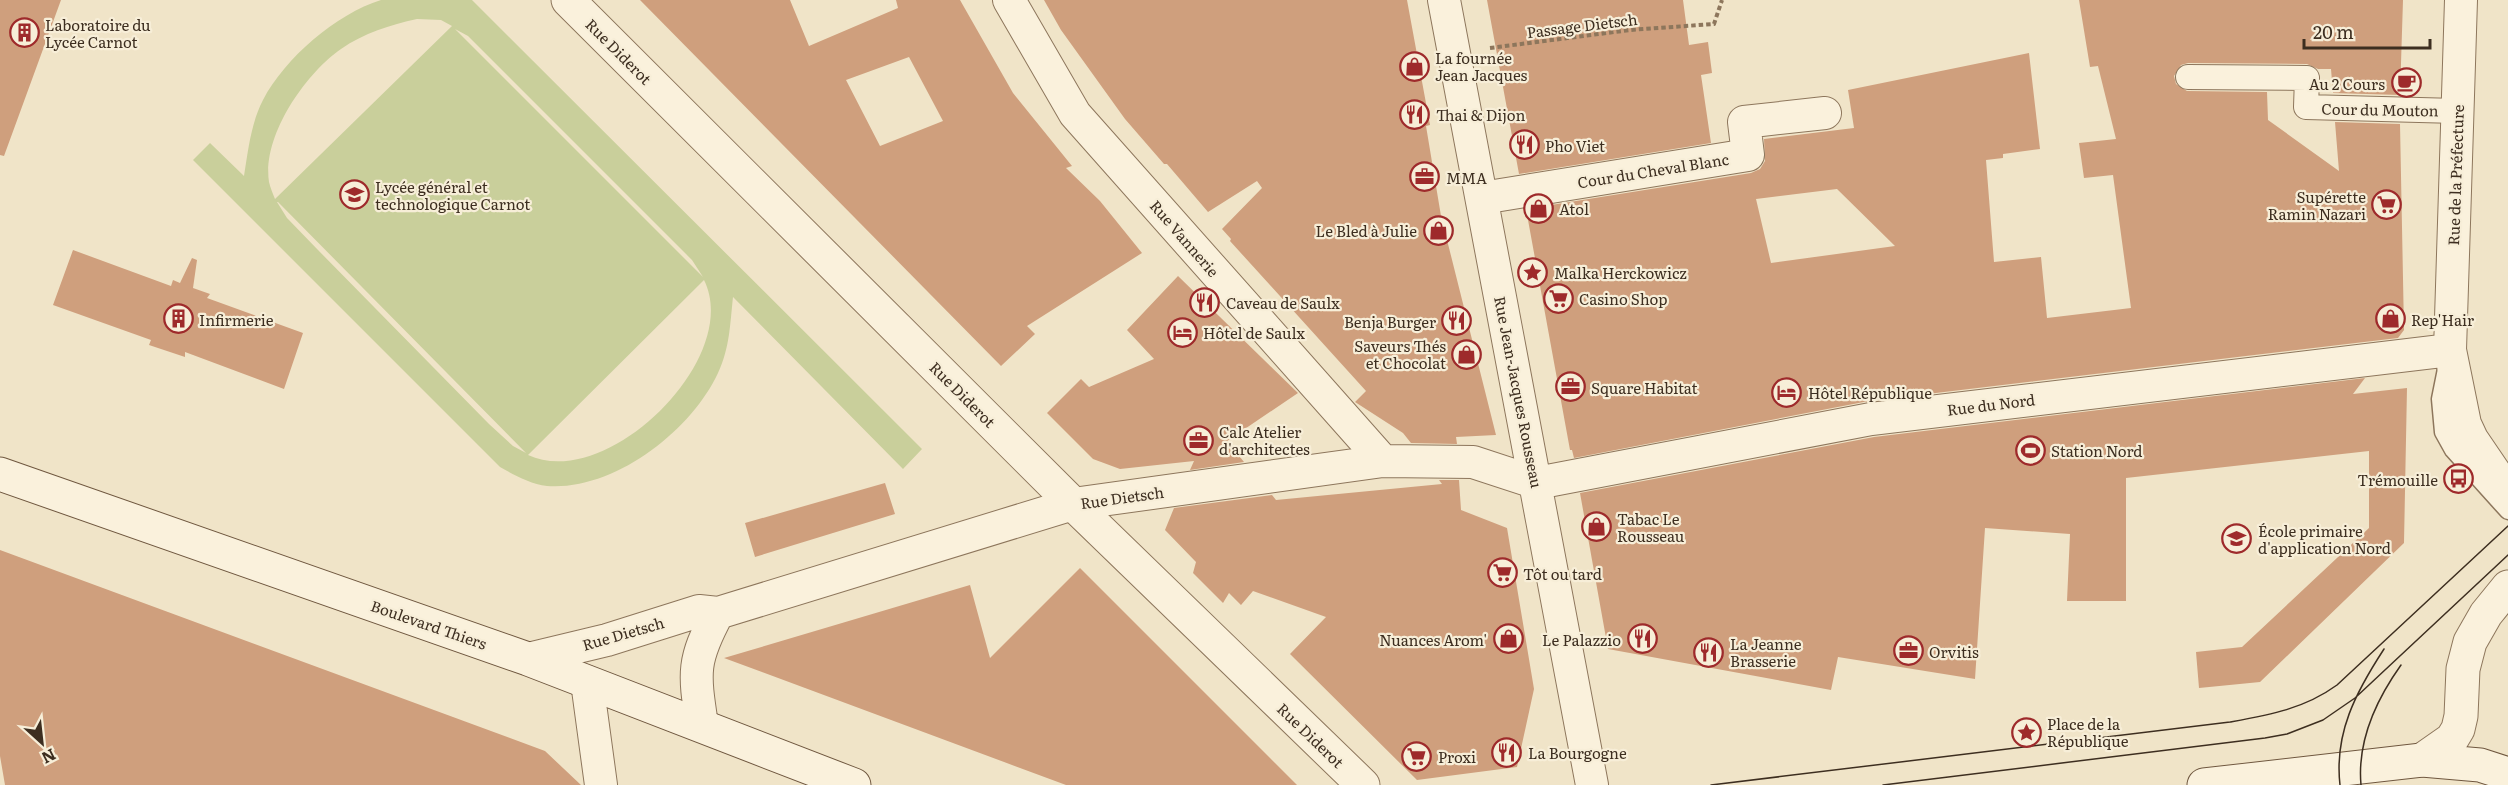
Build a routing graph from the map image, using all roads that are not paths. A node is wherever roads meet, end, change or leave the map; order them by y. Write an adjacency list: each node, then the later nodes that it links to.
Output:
1 (568, 0): 14 (street, Rue Diderot)
2 (1009, 0): 10 (street, Rue Vannerie)
3 (1444, 0): 8 (street, Rue Jean-Jacques Rousseau)
4 (2461, 0): 6 (street, Rue de la Préfecture)
5 (2188, 77): 6 (street, Cour du Mouton)
6 (2457, 111): 9 (street, Rue de la Préfecture)
7 (1825, 113): 8 (street, Cour du Cheval Blanc)
8 (1482, 198): 12 (street, Rue Jean-Jacques Rousseau)
9 (2450, 350): 12 (street, Rue du Nord); 13 (street, Rue de la Préfecture); 15 (lane, Rue de la Préfecture)
10 (1383, 461): 12 (street, Rue Dietsch); 14 (street, Rue Dietsch)
11 (0, 474): 18 (street, Boulevard Thiers)
12 (1536, 483): 27 (street, Rue Jean-Jacques Rousseau)
13 (2508, 492)
14 (1073, 504): 17 (street, Rue Dietsch); 26 (street, Rue Diderot)
15 (2508, 511)
16 (2508, 587): 21 (street)
17 (718, 613): 18 (street, Rue Dietsch); 20 (street)
18 (528, 659): 19 (street, Boulevard Thiers)
19 (586, 682): 20 (street, Boulevard Thiers); 24 (street)
20 (702, 725): 25 (street, Boulevard Thiers)
21 (2422, 760): 22 (street); 23 (street)
22 (2508, 774)
23 (2342, 776): 28 (street)
24 (601, 785)
25 (854, 785)
26 (1363, 785)
27 (1592, 785)
28 (2204, 785)

